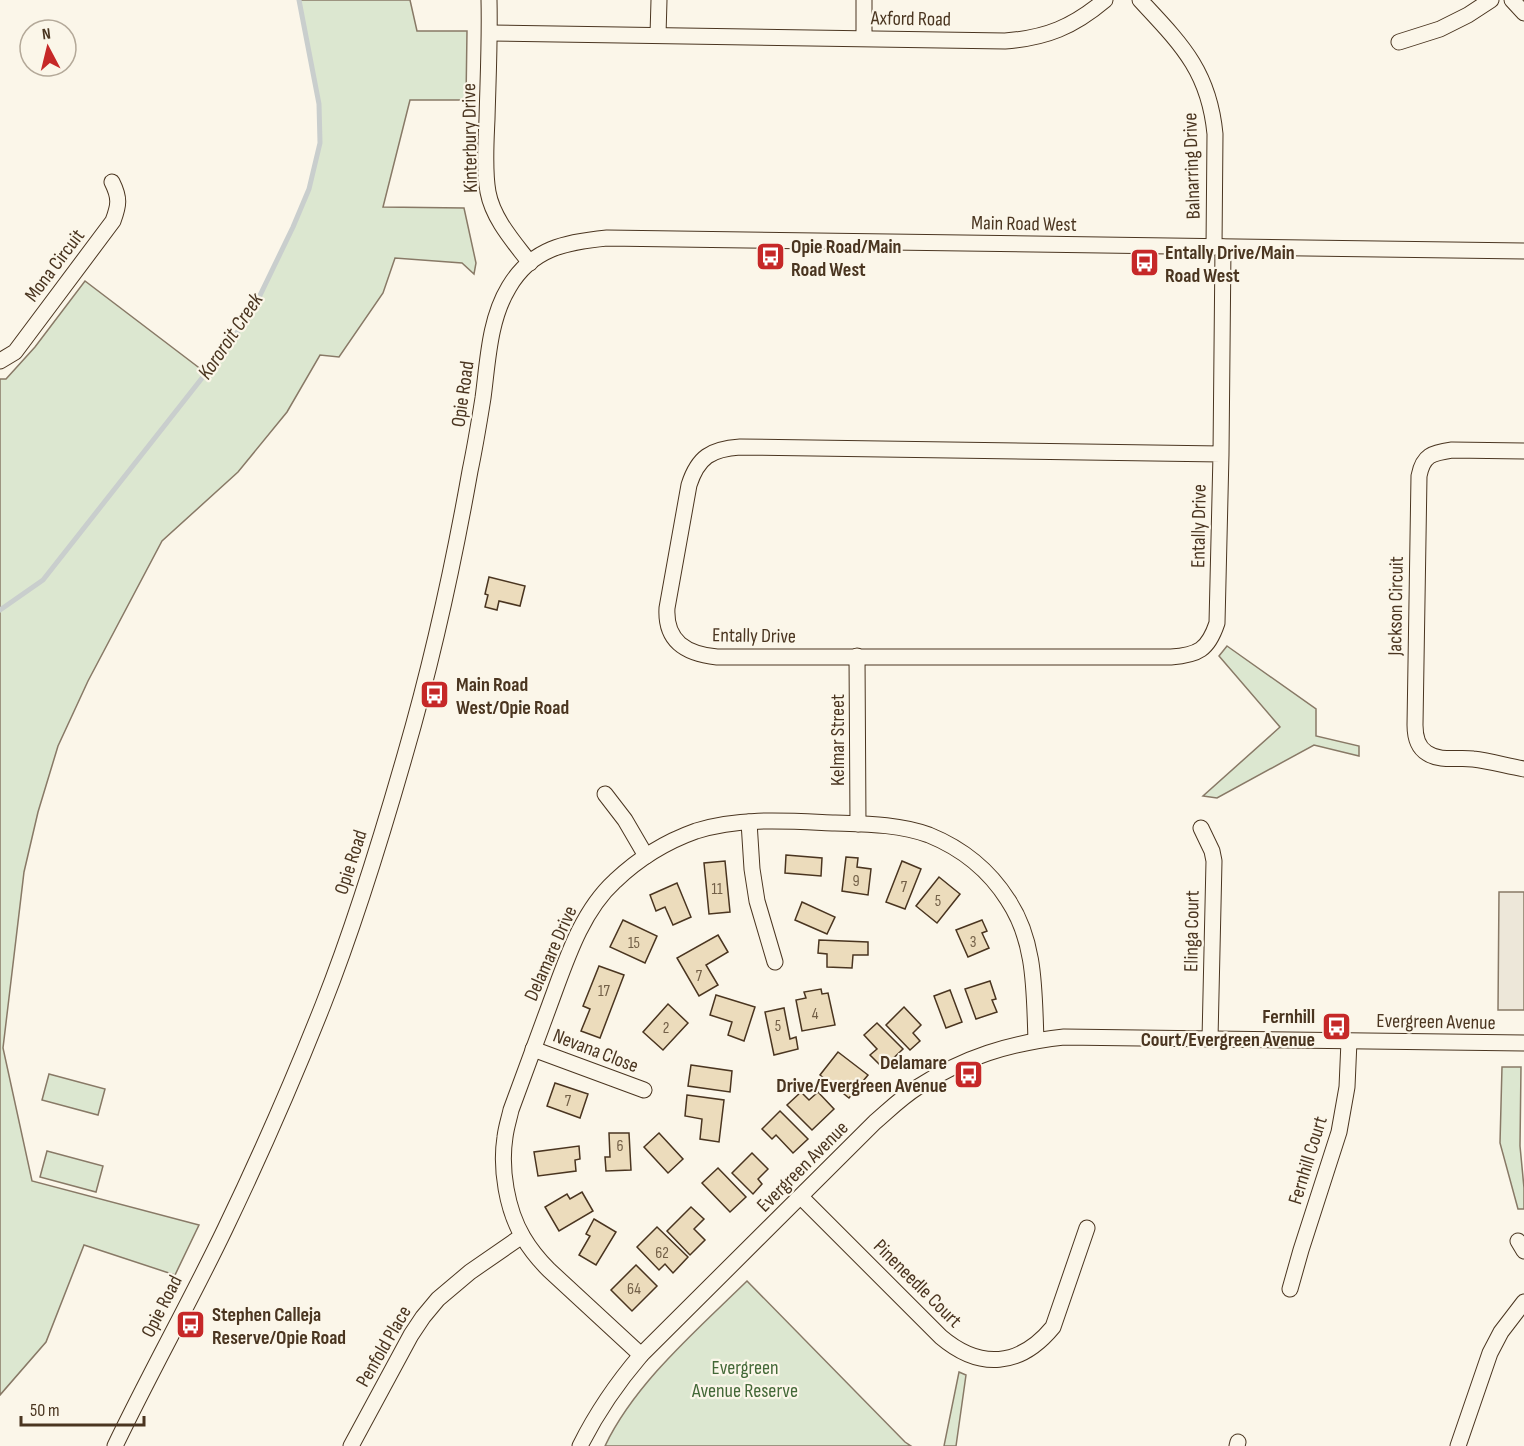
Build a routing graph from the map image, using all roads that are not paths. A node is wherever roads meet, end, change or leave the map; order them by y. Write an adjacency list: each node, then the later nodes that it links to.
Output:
1 (489, 0): 9 (street, Kinterbury Drive)
2 (659, 0): 10 (street)
3 (864, 0): 11 (street)
4 (1104, 0): 11 (street, Axford Road)
5 (1140, 0): 14 (street, Balnarring Drive)
6 (1491, 0): 12 (street)
7 (1512, 0): 8 (street)
8 (1524, 13)
9 (490, 33): 10 (street, Axford Road); 16 (street, Kinterbury Drive)
10 (658, 35): 11 (street, Axford Road)
11 (864, 38)
12 (1400, 42)
13 (112, 182): 17 (street, Mona Circuit)
14 (1218, 247): 15 (street, Main Road West); 16 (street, Main Road West); 19 (street, Entally Drive)
15 (1524, 250)
16 (530, 263): 40 (street, Opie Road)
17 (0, 361)
18 (1524, 451): 21 (street, Jackson Circuit)
19 (1221, 454): 20 (street, Entally Drive); 20 (street, Entally Drive)
20 (857, 656): 24 (street, Kelmar Street)
21 (1524, 769)
22 (605, 794): 26 (street)
23 (749, 822): 24 (street, Delamare Drive); 26 (street, Delamare Drive); 27 (street)
24 (858, 824): 29 (street, Delamare Drive)
25 (1201, 828): 28 (street, Elinga Court)
26 (646, 856): 32 (street, Delamare Drive)
27 (775, 962)
28 (1210, 1039): 29 (street, Evergreen Avenue); 30 (street, Evergreen Avenue)
29 (1036, 1040): 34 (street, Evergreen Avenue)
30 (1349, 1041): 31 (street, Evergreen Avenue); 37 (street, Fernhill Court)
31 (1524, 1043)
32 (533, 1048): 33 (street, Nevana Close); 36 (street, Delamare Drive)
33 (644, 1090)
34 (801, 1197): 35 (street, Pineneedle Court); 39 (street, Evergreen Avenue)
35 (1087, 1228)
36 (522, 1236): 39 (street, Delamare Drive); 41 (street, Penfold Place)
37 (1290, 1289)
38 (1524, 1302): 43 (street)
39 (641, 1354): 42 (street, Evergreen Avenue)
40 (115, 1446)
41 (351, 1446)
42 (580, 1446)
43 (1458, 1446)

